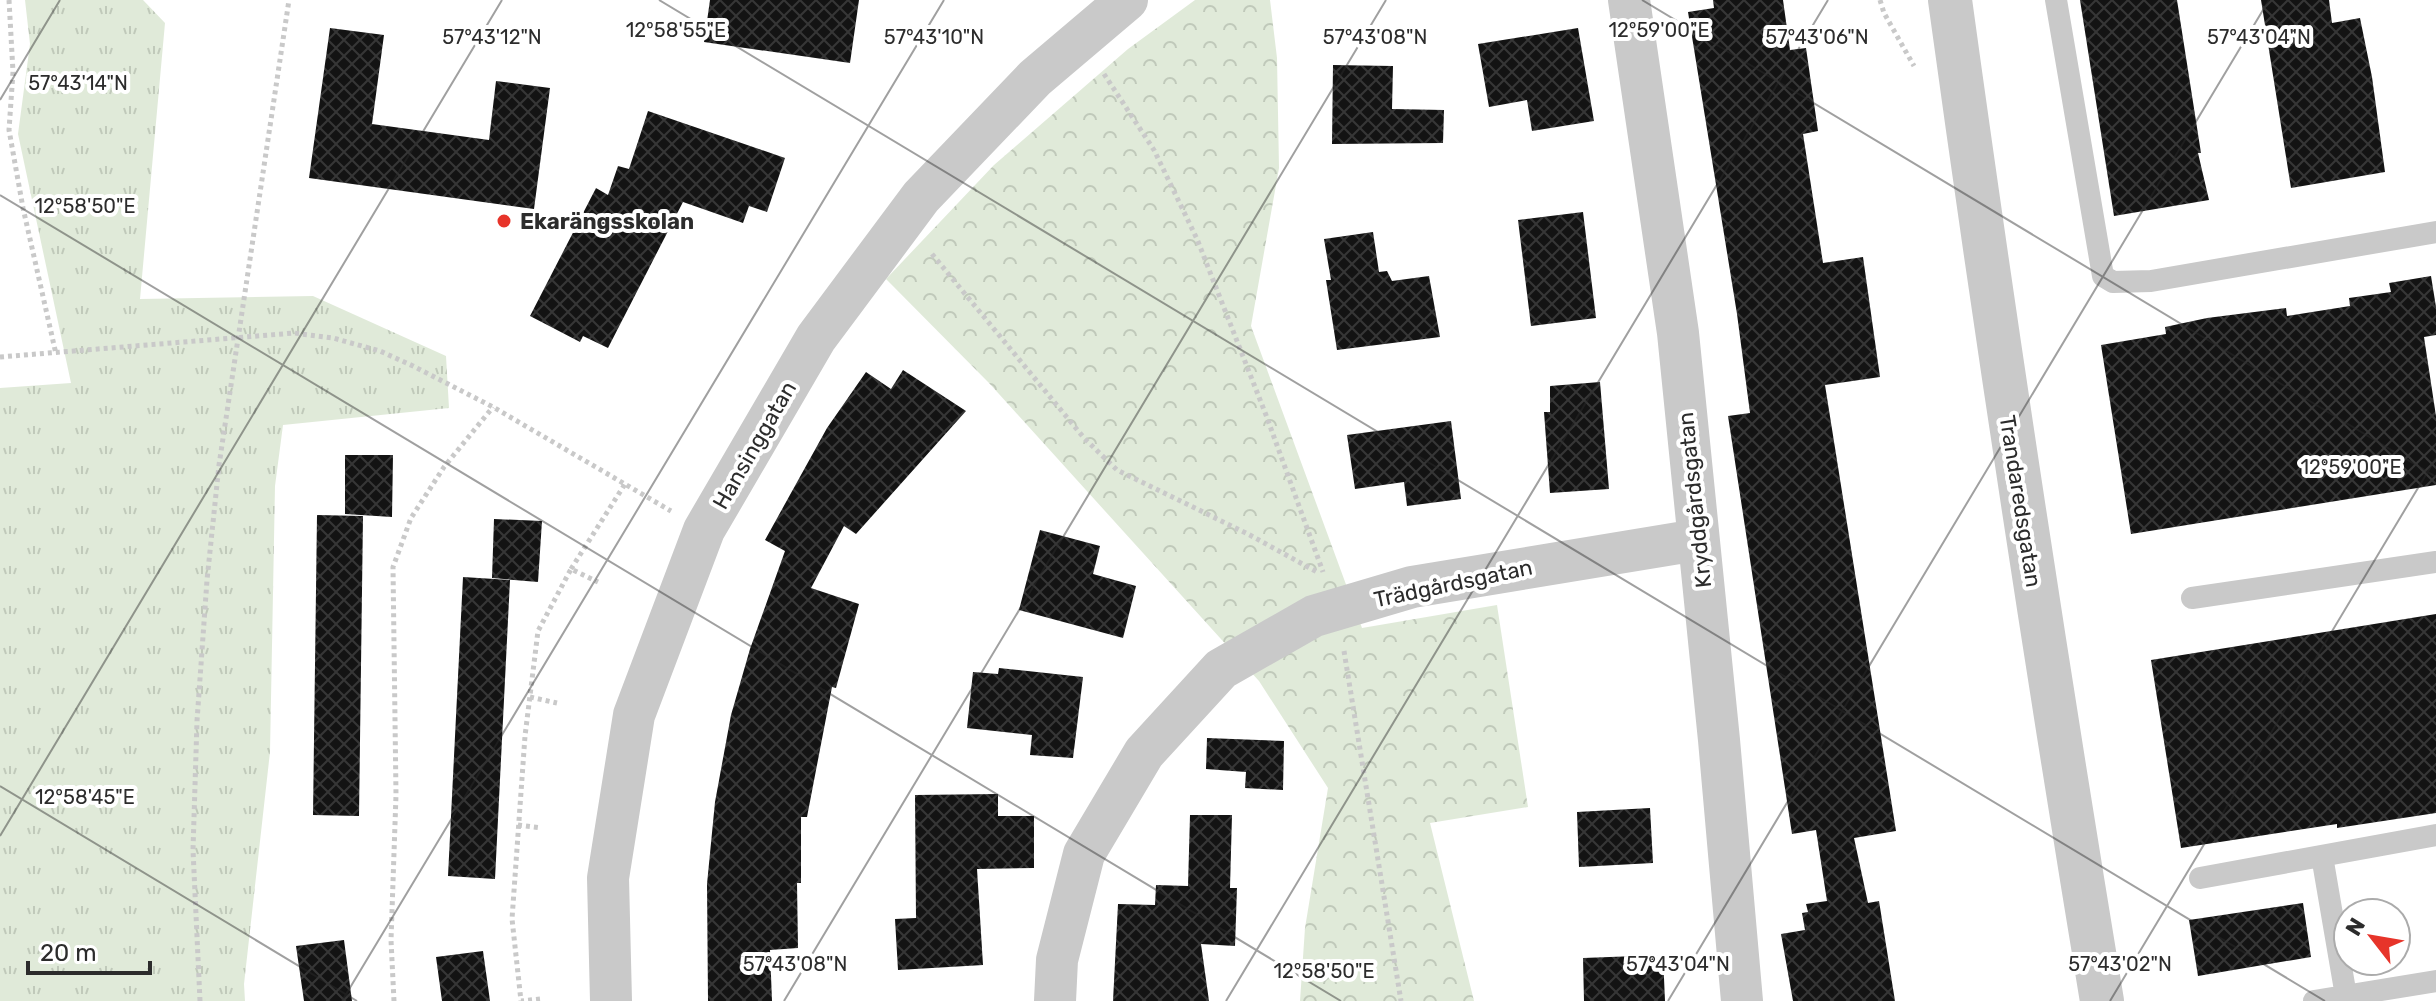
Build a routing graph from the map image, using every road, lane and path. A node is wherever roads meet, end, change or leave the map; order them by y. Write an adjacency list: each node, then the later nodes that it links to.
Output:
1 (9, 0): 11 (path)
2 (289, 0): 10 (path)
3 (1127, 0): 7 (street, Hansinggatan)
4 (1629, 0): 16 (street, Kryddgårdsgatan)
5 (1950, 0): 38 (street, Trandaredsgatan)
6 (2056, 0): 9 (lane)
7 (1080, 38): 8 (street, Hansinggatan); 8 (path)
8 (904, 219): 15 (street, Hansinggatan)
9 (2436, 232)
10 (239, 336): 11 (path); 13 (path); 32 (path)
11 (56, 354): 12 (path)
12 (0, 357)
13 (493, 407): 14 (path); 33 (path)
14 (625, 484): 15 (path); 18 (path)
15 (704, 530): 34 (street, Hansinggatan)
16 (1697, 540): 21 (street, Trädgårdsgatan); 37 (street, Kryddgårdsgatan)
17 (2436, 562): 20 (lane)
18 (571, 569): 19 (path); 22 (path)
19 (598, 582)
20 (2192, 598)
21 (1337, 609): 35 (street, Trädgårdsgatan); 36 (path)
22 (530, 697): 23 (path); 24 (path)
23 (557, 703)
24 (518, 825): 25 (path); 31 (path)
25 (541, 828)
26 (2436, 835): 27 (lane)
27 (2322, 856): 28 (lane); 30 (lane)
28 (2200, 878)
29 (2436, 981): 30 (lane)
30 (2346, 996): 39 (lane)
31 (540, 999)
32 (200, 1001)
33 (394, 1001)
34 (611, 1001)
35 (1055, 1001)
36 (1401, 1001)
37 (1742, 1001)
38 (2102, 1001)
39 (2314, 1001)

